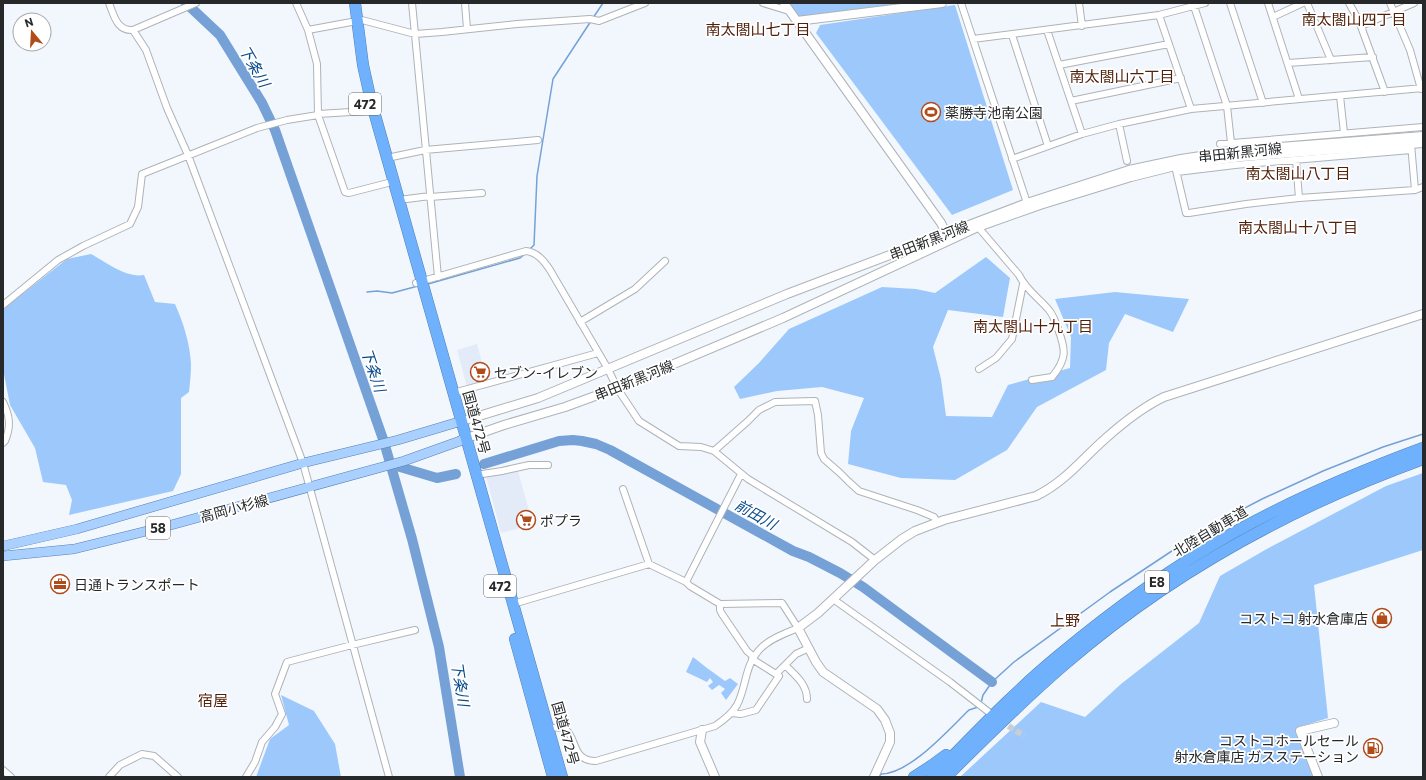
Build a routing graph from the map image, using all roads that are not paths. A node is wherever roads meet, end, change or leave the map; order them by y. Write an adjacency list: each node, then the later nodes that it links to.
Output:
1 (109, 3): 32 (street)
2 (196, 3): 32 (street)
3 (296, 3): 33 (street)
4 (348, 3): 28 (highway, 国道472号 / 472)
5 (355, 3): 28 (highway, 国道472号 / 472)
6 (412, 3): 35 (street)
7 (465, 3): 31 (street)
8 (646, 3): 31 (street)
9 (763, 3): 23 (street)
10 (784, 3): 23 (main road)
11 (942, 3): 27 (main road)
12 (961, 3): 37 (street)
13 (1079, 3): 29 (street)
14 (1205, 3): 22 (street)
15 (1230, 3): 49 (street)
16 (1268, 3): 26 (street)
17 (1303, 3): 26 (street)
18 (1307, 3): 40 (street)
19 (1349, 3): 30 (street)
20 (1390, 3): 24 (street)
21 (1414, 3): 24 (street)
22 (1193, 5): 25 (street); 50 (street)
23 (789, 10): 27 (main road)
24 (1394, 12): 30 (street); 44 (street)
25 (1159, 15): 29 (street); 38 (street)
26 (1273, 17): 41 (street)
27 (797, 21): 81 (main road)
28 (354, 22): 33 (street); 35 (street); 52 (highway, 国道472号 / 472); 67 (highway, 国道472号 / 472)
29 (1082, 26): 34 (street)
30 (1361, 26): 39 (street)
31 (467, 29): 35 (street)
32 (133, 30): 66 (street)
33 (308, 30): 53 (street)
34 (1047, 30): 36 (street); 42 (street)
35 (415, 34): 65 (street)
36 (1012, 35): 37 (street); 63 (street)
37 (973, 39): 68 (street)
38 (1169, 44): 42 (street); 43 (street)
39 (1373, 57): 40 (street); 45 (street)
40 (1331, 60): 41 (street)
41 (1288, 63): 47 (street)
42 (1059, 65): 48 (street)
43 (1181, 78): 48 (street); 51 (street)
44 (1422, 89): 45 (street)
45 (1385, 92): 46 (street)
46 (1340, 96): 47 (street); 56 (street)
47 (1300, 99): 49 (street)
48 (1071, 101): 57 (street)
49 (1263, 103): 50 (street)
50 (1227, 106): 51 (street); 60 (street)
51 (1191, 109): 54 (street)
52 (367, 111): 53 (street); 72 (highway, 国道472号 / 472)
53 (318, 115): 66 (street); 72 (street)
54 (1119, 124): 57 (street); 70 (street)
55 (1423, 127): 56 (street)
56 (1344, 133): 60 (street)
57 (1082, 134): 63 (street)
58 (1423, 136): 79 (main road, 串田新黒河線)
59 (538, 140): 65 (street)
60 (1231, 143): 62 (street)
61 (1423, 143): 64 (main road, 串田新黒河線)
62 (1220, 144)
63 (1048, 146): 68 (street)
64 (1411, 147): 69 (street); 71 (main road, 串田新黒河線); 74 (street)
65 (425, 150): 67 (street); 76 (street)
66 (188, 155): 86 (street); 102 (street)
67 (387, 158): 78 (highway, 国道472号 / 472)
68 (1012, 160): 79 (street)
69 (1296, 160): 71 (street); 77 (street)
70 (1127, 161)
71 (1176, 169): 77 (street); 80 (main road, 串田新黒河線)
72 (388, 183): 84 (highway, 国道472号 / 472)
73 (1423, 187): 74 (street)
74 (1415, 190): 77 (street)
75 (482, 193): 76 (street)
76 (430, 196): 78 (street); 83 (street)
77 (1299, 198)
78 (399, 200): 84 (highway, 国道472号 / 472)
79 (1027, 203): 81 (main road, 串田新黒河線)
80 (978, 227): 81 (main road, 串田新黒河線); 85 (street)
81 (948, 237): 90 (main road, 串田新黒河線); 93 (main road, 串田新黒河線)
82 (665, 261): 88 (street)
83 (438, 277): 84 (street); 88 (street)
84 (419, 282): 94 (highway, 国道472号 / 472); 96 (highway, 国道472号 / 472)
85 (1023, 284): 91 (street); 92 (street)
86 (3, 305)
87 (1423, 314): 108 (main road)
88 (580, 322): 89 (street)
89 (598, 352): 90 (street); 94 (street)
90 (608, 369): 93 (street); 96 (main road, 串田新黒河線)
91 (980, 369)
92 (1032, 380)
93 (617, 388): 97 (main road, 串田新黒河線); 100 (street)
94 (453, 393): 96 (highway, 国道472号 / 472)
95 (3, 402): 98 (street)
96 (458, 422): 97 (highway, 国道472号 / 472); 102 (main road, 高岡小杉線 / 58)
97 (463, 439): 105 (highway, 国道472号 / 472); 106 (main road, 高岡小杉線 / 58); 129 (highway, 国道472号 / 472)
98 (3, 443)
99 (1423, 448): 121 (highway, 北陸自動車道 / E8)
100 (714, 451): 104 (street); 108 (street)
101 (1423, 459): 143 (highway, 北陸自動車道 / E8)
102 (303, 463): 106 (street); 109 (main road, 高岡小杉線 / 58)
103 (548, 465): 105 (street)
104 (741, 474): 111 (street); 113 (street)
105 (476, 475): 115 (highway, 国道472号 / 472)
106 (311, 488): 110 (main road, 高岡小杉線 / 58); 119 (street)
107 (623, 489): 112 (street)
108 (937, 522): 111 (main road)
109 (3, 546)
110 (3, 556)
111 (875, 560): 114 (main road)
112 (649, 564): 113 (street); 115 (street)
113 (686, 582): 116 (street)
114 (833, 599): 117 (main road); 127 (street)
115 (513, 604): 129 (highway, 国道472号 / 472)
116 (720, 604): 117 (street); 122 (street)
117 (798, 628): 120 (main road); 122 (street)
118 (415, 630): 119 (street)
119 (352, 645): 135 (street); 136 (street)
120 (809, 648): 123 (street); 140 (main road)
121 (1058, 656): 141 (highway); 142 (highway, 北陸自動車道 / E8)
122 (753, 658): 124 (street); 126 (street)
123 (785, 665): 124 (street); 125 (street)
124 (776, 674): 126 (street)
125 (807, 699)
126 (731, 713): 130 (street)
127 (990, 713)
128 (1334, 723): 144 (main road)
129 (545, 730): 130 (street); 137 (highway, 国道472号 / 472); 138 (highway, 国道472号 / 472)
130 (702, 730): 139 (main road)
131 (3, 770): 132 (street)
132 (11, 777)
133 (109, 777): 134 (street)
134 (178, 777)
135 (246, 777)
136 (389, 777)
137 (553, 777)
138 (562, 777)
139 (715, 777)
140 (874, 777)
141 (914, 777)
142 (932, 777)
143 (946, 777)
144 (1318, 777)

